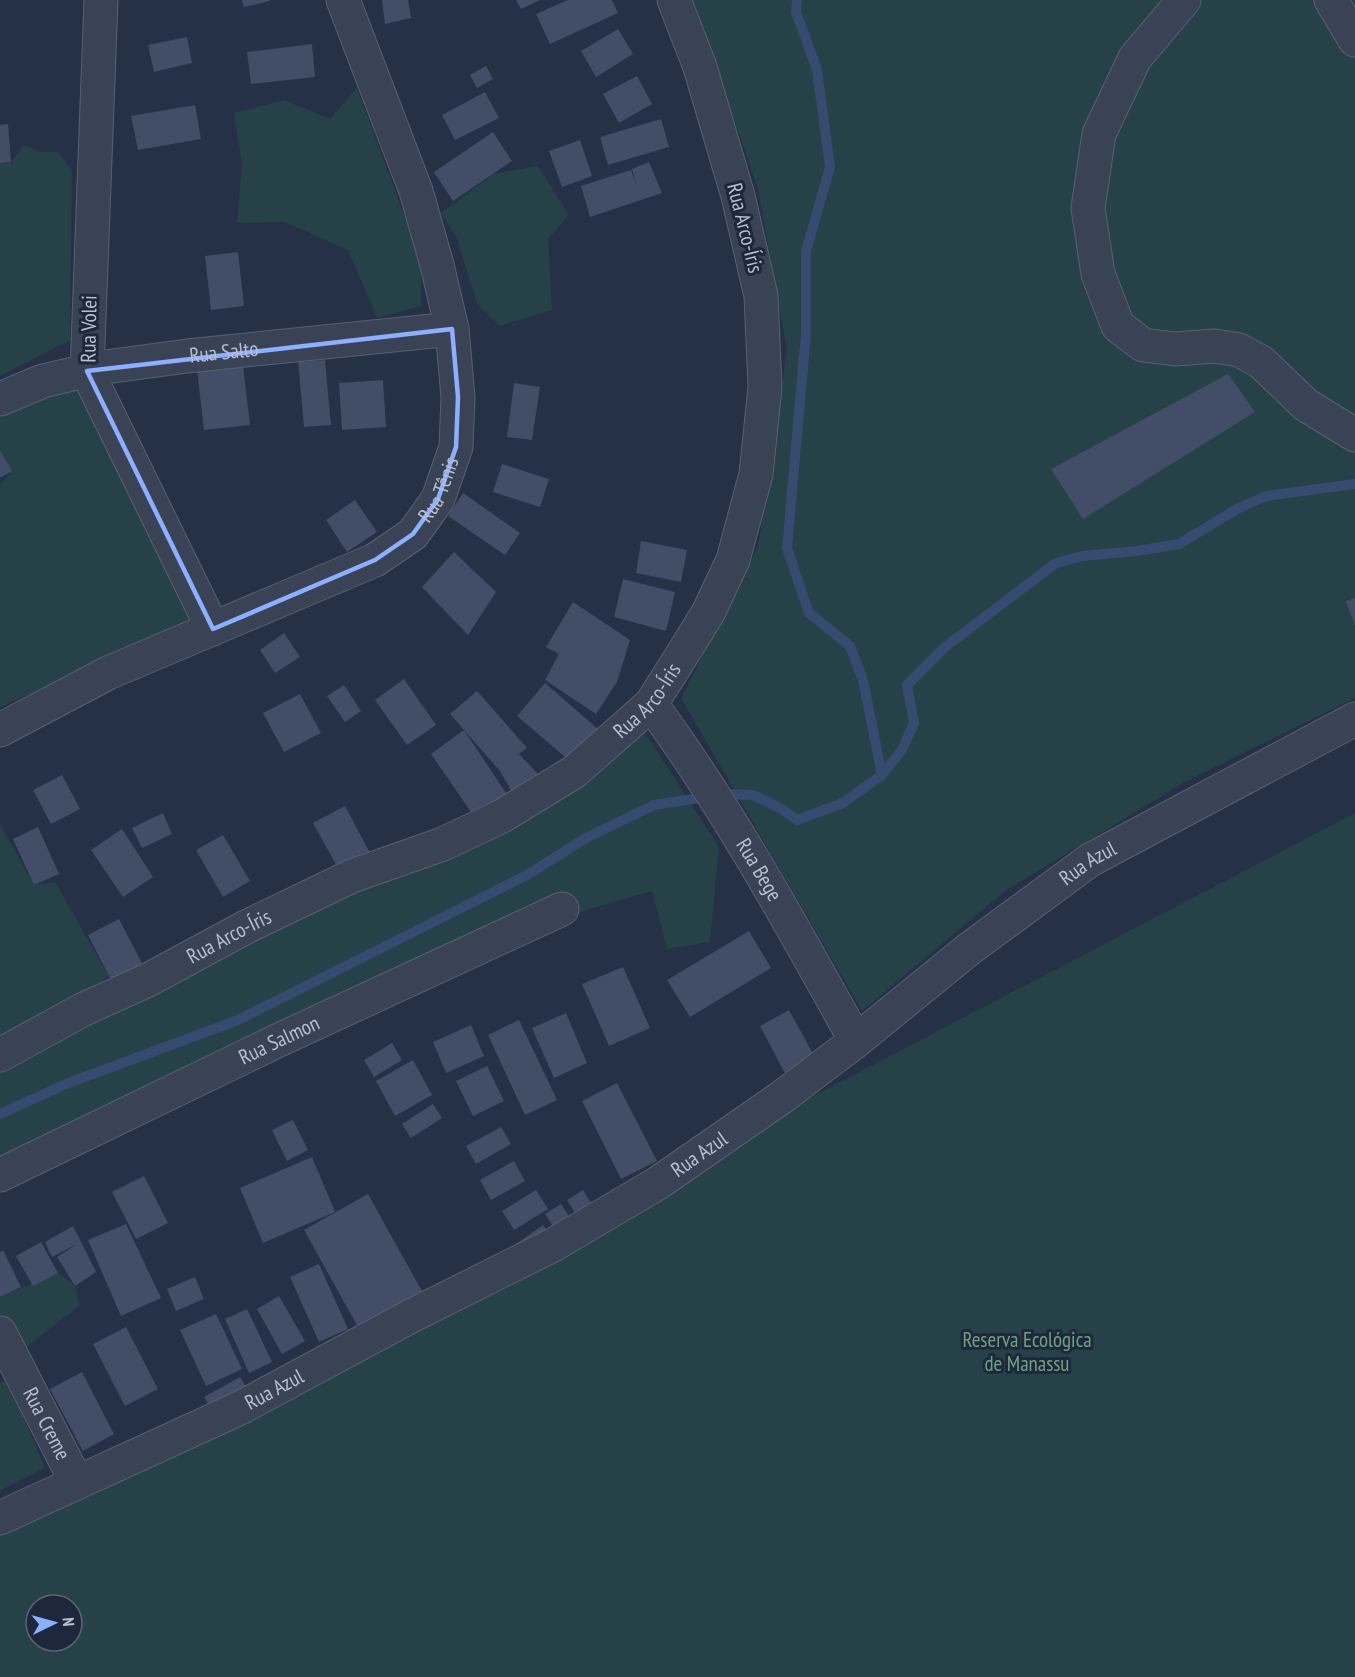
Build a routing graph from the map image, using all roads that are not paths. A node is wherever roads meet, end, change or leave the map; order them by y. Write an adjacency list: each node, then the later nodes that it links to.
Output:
1 (101, 0): 8 (street, Rua Volei)
2 (344, 0): 7 (street, Rua Tênis)
3 (674, 0): 12 (street, Rua Arco-Íris)
4 (1184, 0): 10 (street)
5 (1331, 0): 6 (street)
6 (1355, 40)
7 (452, 329): 8 (street, Rua Salto); 11 (street, Rua Tênis)
8 (87, 371): 9 (street, Rua Salto); 11 (street, Rua Volei)
9 (0, 399)
10 (1355, 435)
11 (213, 629): 14 (street, Rua Tênis)
12 (651, 704): 16 (street, Rua Bege); 17 (street, Rua Arco-Íris)
13 (1355, 719): 16 (street, Rua Azul)
14 (0, 730)
15 (562, 909): 18 (street, Rua Salmon)
16 (856, 1041): 20 (street, Rua Azul)
17 (0, 1055)
18 (0, 1175)
19 (0, 1334): 20 (street, Rua Creme)
20 (77, 1483): 21 (street, Rua Azul)
21 (0, 1518)

